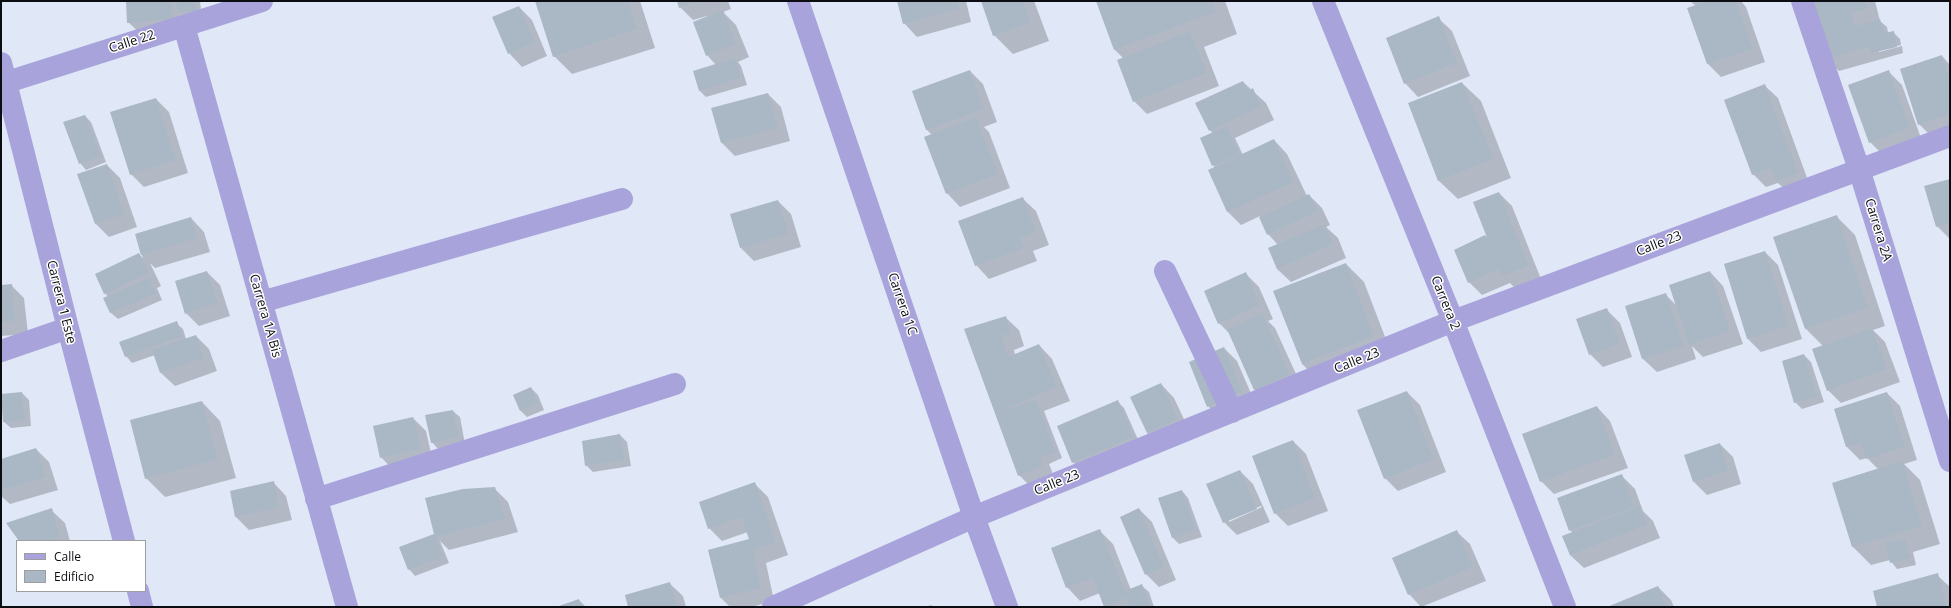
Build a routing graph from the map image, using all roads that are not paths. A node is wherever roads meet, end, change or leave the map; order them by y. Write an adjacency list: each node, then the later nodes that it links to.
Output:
1 (262, 1): 5 (street, Calle 22)
2 (798, 1): 19 (street, Carrera 1C)
3 (1323, 1): 12 (street, Carrera 2)
4 (1802, 1): 8 (street, Carrera 2A)
5 (184, 26): 6 (street, Calle 22); 11 (street, Carrera 1A Bis)
6 (2, 77): 13 (street, Carrera 1 Este)
7 (1950, 136): 8 (street, Calle 23)
8 (1859, 168): 12 (street, Calle 23); 17 (street, Carrera 2A)
9 (622, 199): 11 (street)
10 (1165, 272): 16 (street)
11 (261, 302): 18 (street, Carrera 1A Bis)
12 (1453, 321): 16 (street, Calle 23); 26 (street, Carrera 2)
13 (68, 328): 14 (street); 20 (street, Carrera 1 Este)
14 (1, 351)
15 (675, 384): 18 (street)
16 (1232, 412): 19 (street, Calle 23)
17 (1950, 461)
18 (316, 499): 23 (street, Carrera 1A Bis)
19 (974, 517): 24 (street, Calle 23); 25 (street, Carrera 1C)
20 (124, 540)
21 (138, 592): 22 (street)
22 (142, 607)
23 (347, 607)
24 (773, 607)
25 (1007, 607)
26 (1565, 607)

